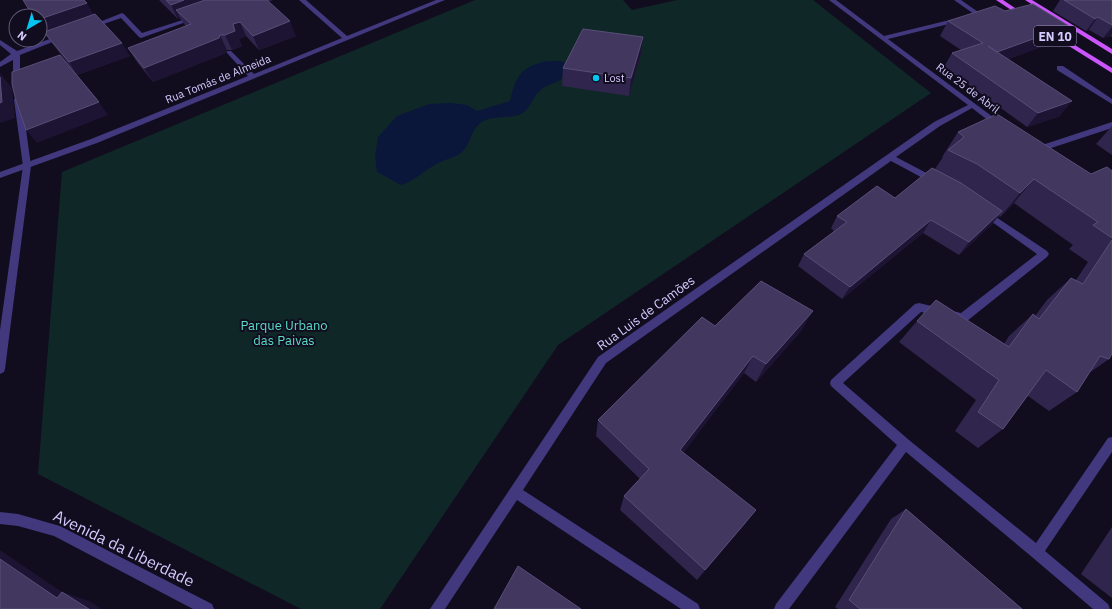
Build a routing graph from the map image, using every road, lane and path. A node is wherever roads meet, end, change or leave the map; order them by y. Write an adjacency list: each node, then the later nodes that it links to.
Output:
1 (302, 0): 11 (street)
2 (442, 0): 11 (street, Rua Tomás de Almeida)
3 (832, 0): 10 (street, Rua 25 de Abril)
4 (957, 0): 10 (street)
5 (999, 0): 8 (main road, EN 10)
6 (1028, 0): 14 (main road, EN 10)
7 (198, 16): 15 (street)
8 (1032, 21)
9 (1046, 29): 18 (main road, EN 10)
10 (883, 38): 21 (street, Rua 25 de Abril)
11 (347, 39): 19 (street, Rua Tomás de Almeida)
12 (0, 42): 15 (street)
13 (229, 52): 19 (street)
14 (1112, 52)
15 (16, 54): 16 (street); 26 (street)
16 (0, 65)
17 (1060, 68): 20 (street)
18 (1112, 71)
19 (253, 77): 26 (street, Rua Tomás de Almeida)
20 (1112, 102)
21 (973, 105): 23 (street, Rua 25 de Abril); 25 (street, Rua Luis de Camões)
22 (1112, 125): 24 (street)
23 (1010, 132)
24 (1035, 150)
25 (890, 157): 28 (street); 33 (street, Rua Luis de Camões)
26 (27, 166): 27 (street, Rua Tomás de Almeida); 30 (street)
27 (0, 175)
28 (943, 185)
29 (975, 206): 32 (street)
30 (0, 370)
31 (1112, 442): 35 (street)
32 (905, 444): 35 (street); 39 (street)
33 (516, 492): 37 (street, Rua Luis de Camões); 38 (street)
34 (0, 518): 36 (street, Avenida da Liberdade)
35 (1037, 552): 40 (street)
36 (207, 609)
37 (437, 609)
38 (693, 609)
39 (781, 609)
40 (1103, 609)

